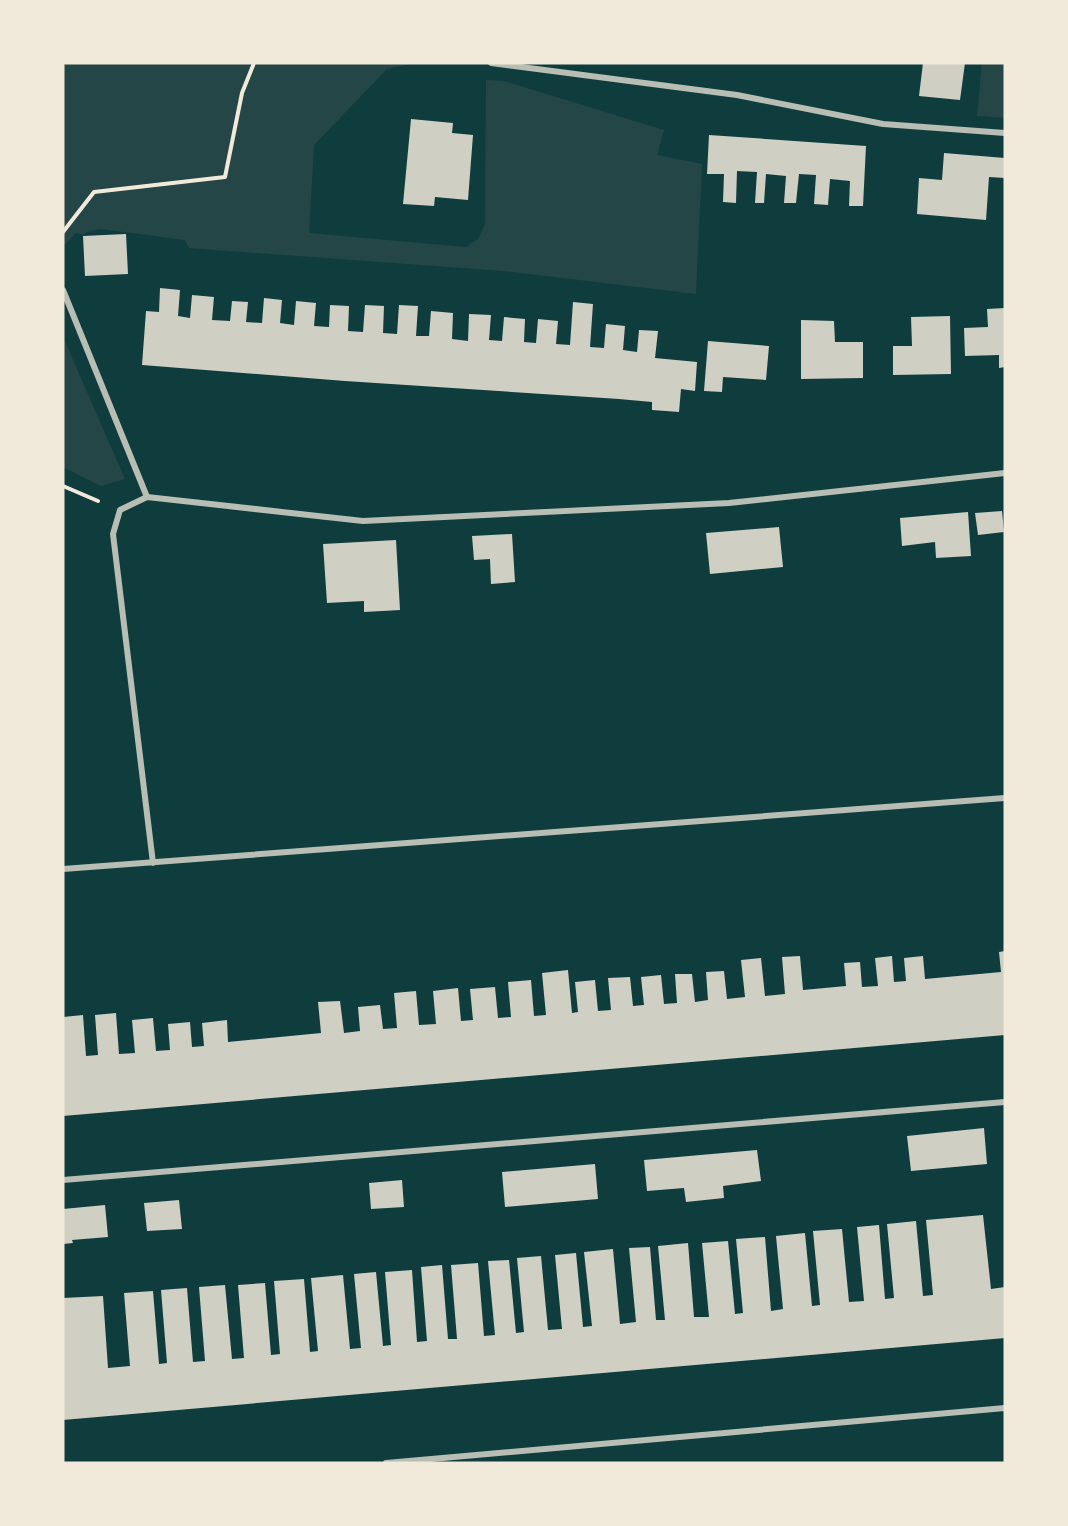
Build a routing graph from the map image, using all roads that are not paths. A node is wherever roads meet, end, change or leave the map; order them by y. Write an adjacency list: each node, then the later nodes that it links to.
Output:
1 (491, 63): 2 (street)
2 (1005, 132)
3 (63, 290): 5 (street)
4 (1005, 473): 5 (street)
5 (147, 497): 7 (street)
6 (1005, 798): 7 (street)
7 (153, 863): 8 (street)
8 (63, 868)
9 (1005, 1102): 10 (street)
10 (63, 1180)
11 (1005, 1408): 12 (street)
12 (386, 1463)

